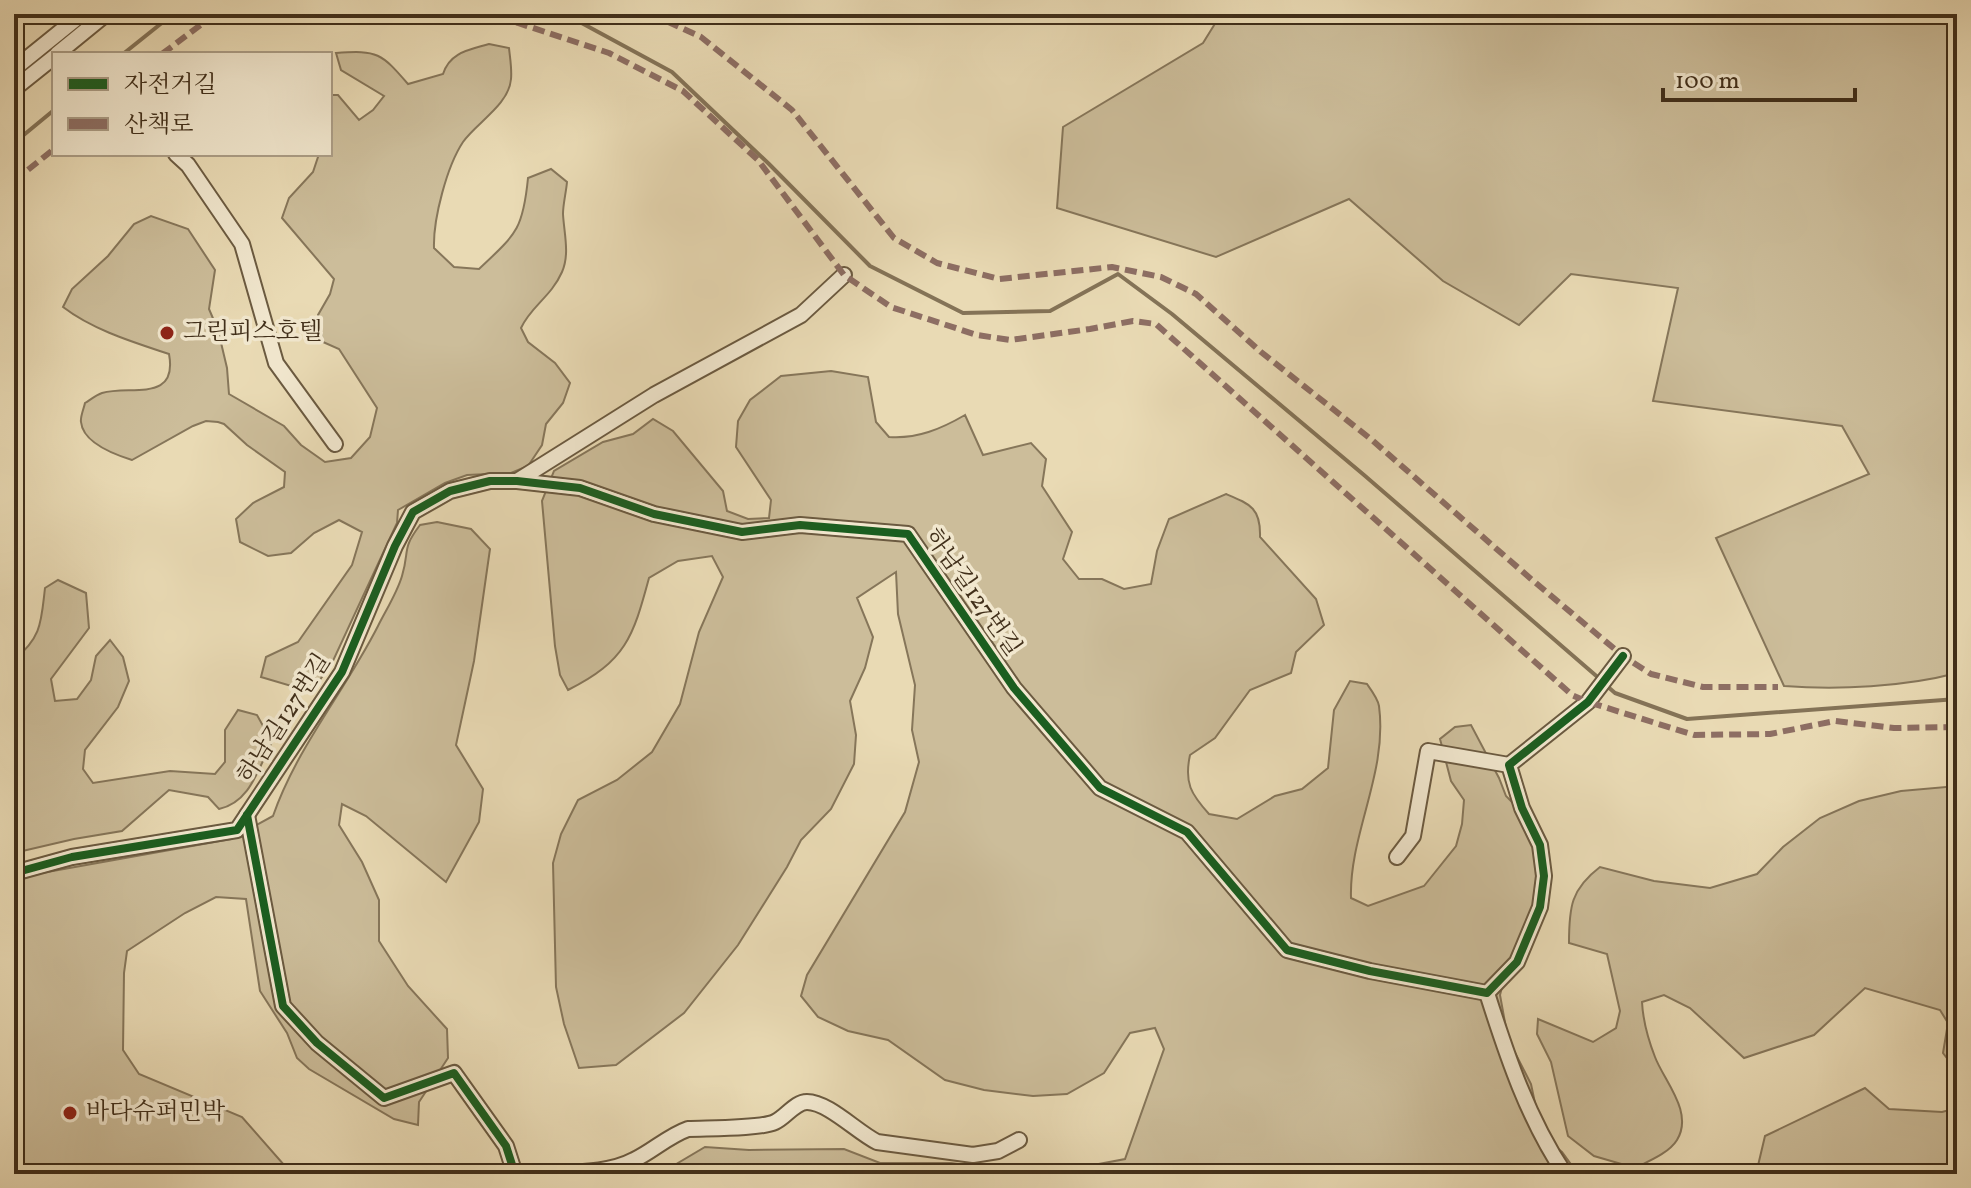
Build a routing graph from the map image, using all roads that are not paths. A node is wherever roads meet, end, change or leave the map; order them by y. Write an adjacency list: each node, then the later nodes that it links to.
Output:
1 (82, 14): 5 (street)
2 (106, 14): 3 (street)
3 (60, 52)
4 (52, 58): 6 (street)
5 (14, 69)
6 (14, 89)
7 (178, 156): 9 (street)
8 (844, 275): 10 (street)
9 (335, 444)
10 (517, 481): 13 (street, 하남길127번길); 16 (street, 하남길127번길)
11 (1623, 656): 12 (street)
12 (1509, 765): 14 (street); 16 (street)
13 (247, 815): 15 (street, 하남길127번길); 18 (street)
14 (1397, 857)
15 (14, 873)
16 (1487, 993): 20 (street)
17 (1019, 1140): 19 (street)
18 (515, 1174)
19 (542, 1174)
20 (1565, 1174)

